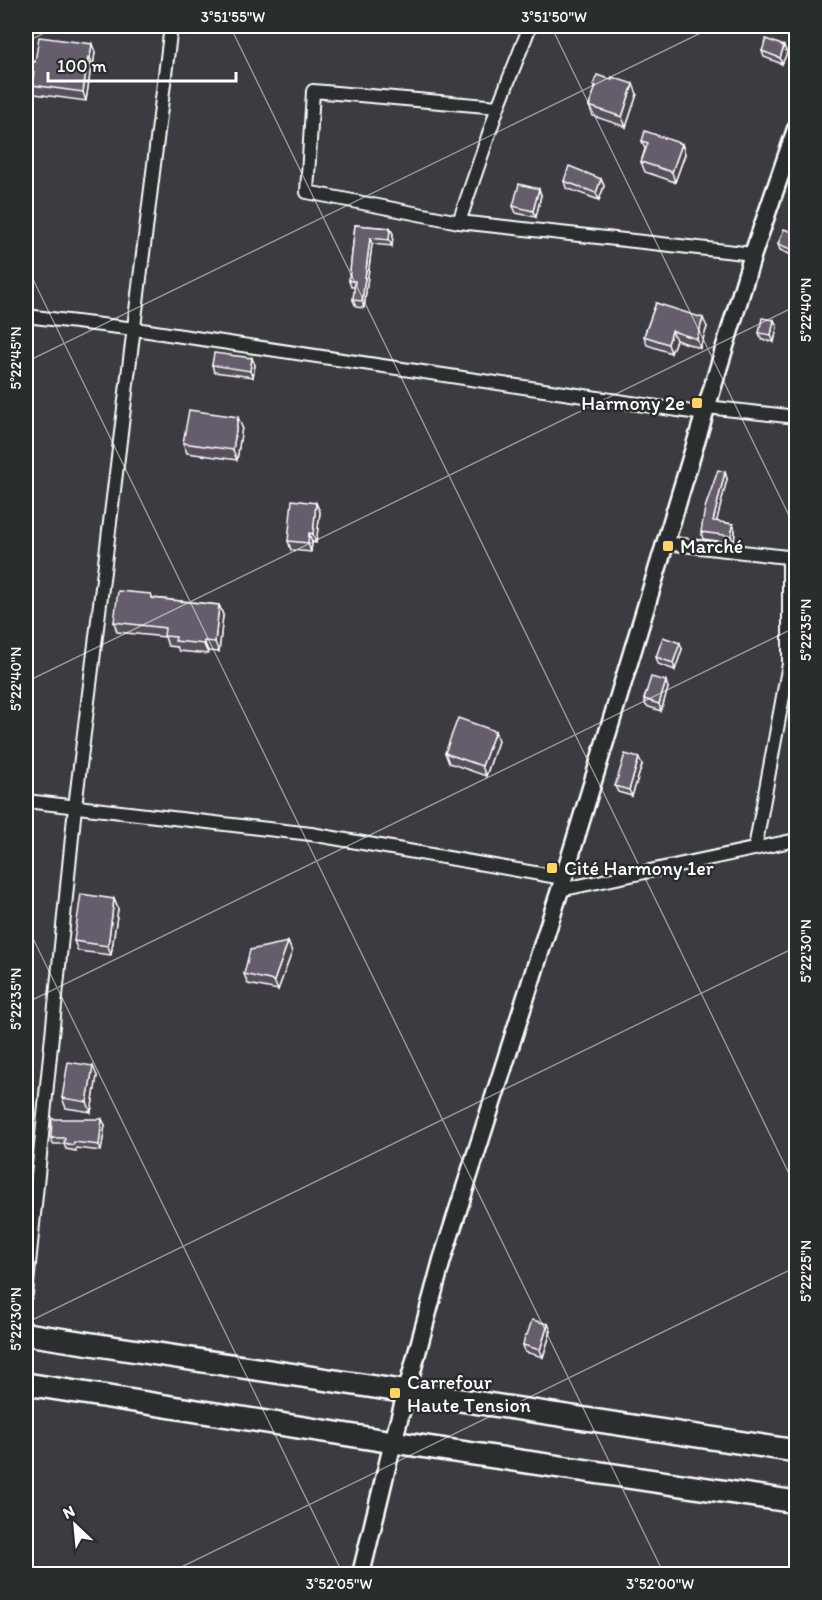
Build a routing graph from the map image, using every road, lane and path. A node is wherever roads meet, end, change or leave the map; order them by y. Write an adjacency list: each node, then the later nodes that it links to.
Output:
1 (171, 26): 8 (street)
2 (530, 26): 3 (street)
3 (498, 107): 5 (street); 5 (street)
4 (796, 129): 6 (street)
5 (459, 222): 6 (street)
6 (753, 254): 9 (street)
7 (26, 316): 8 (street)
8 (135, 329): 9 (street); 14 (street)
9 (706, 410): 10 (street); 11 (street)
10 (796, 417)
11 (665, 543): 12 (street); 17 (street)
12 (793, 558): 16 (street)
13 (26, 801): 14 (street)
14 (75, 807): 17 (street); 18 (street)
15 (796, 840): 16 (street)
16 (756, 848): 17 (street)
17 (561, 884): 21 (street)
18 (26, 1294)
19 (26, 1334): 21 (highway)
20 (26, 1384): 22 (highway)
21 (407, 1392): 22 (street); 23 (highway)
22 (393, 1442): 24 (highway); 25 (street)
23 (796, 1451)
24 (796, 1502)
25 (361, 1575)

